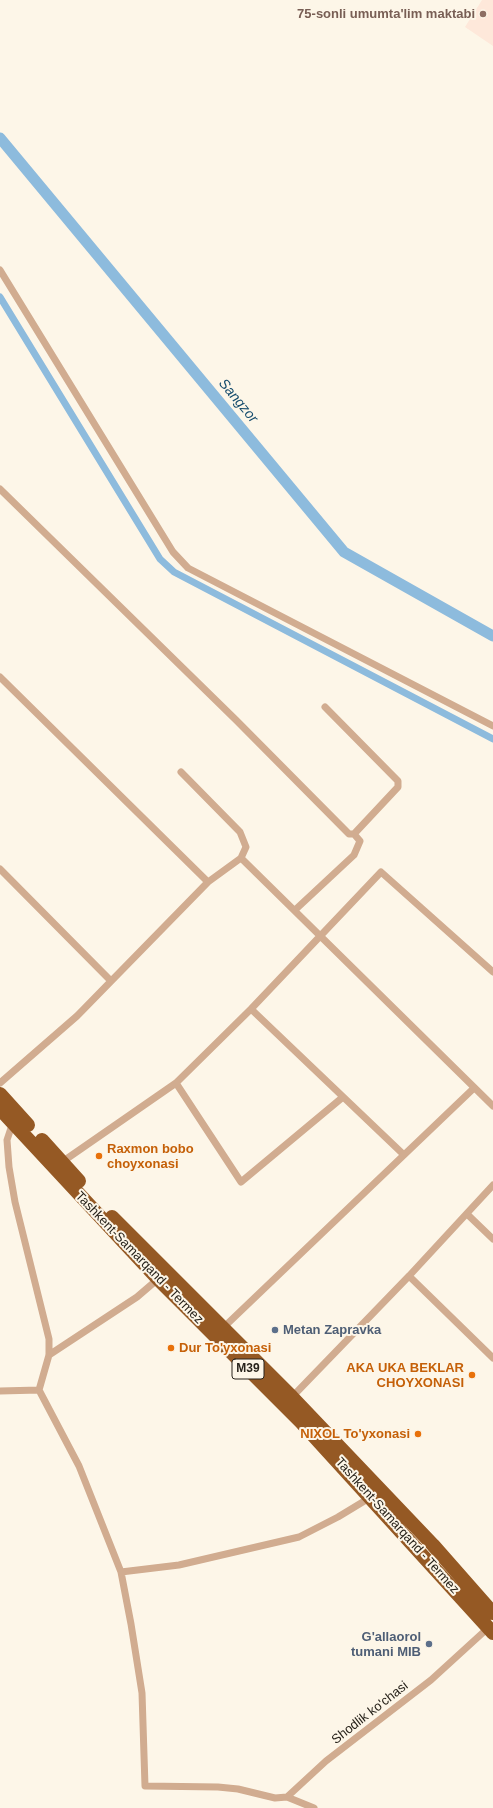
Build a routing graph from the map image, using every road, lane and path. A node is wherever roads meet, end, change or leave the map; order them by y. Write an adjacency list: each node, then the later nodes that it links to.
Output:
1 (0, 270): 5 (street)
2 (0, 490): 7 (street)
3 (0, 677): 10 (street)
4 (325, 707): 7 (street)
5 (493, 726)
6 (181, 772): 8 (street)
7 (354, 834): 11 (street)
8 (241, 858): 10 (street); 11 (street)
9 (0, 869): 14 (street)
10 (208, 882): 14 (street)
11 (295, 910): 12 (street)
12 (319, 936): 13 (street); 15 (street); 18 (street)
13 (493, 972)
14 (111, 981): 16 (street)
15 (251, 1009): 17 (street); 20 (street)
16 (0, 1083)
17 (176, 1083): 20 (street); 25 (street)
18 (474, 1088): 21 (street); 24 (street)
19 (0, 1094): 25 (highway, Tashkent-Samarqand - Termez / M39)
20 (343, 1097): 24 (street)
21 (493, 1106)
22 (0, 1109): 23 (highway, Tashkent-Samarqand - Termez / M39)
23 (13, 1122): 30 (highway, Tashkent-Samarqand - Termez / M39); 32 (street)
24 (403, 1154): 31 (street)
25 (62, 1162): 31 (highway, Tashkent-Samarqand - Termez / M39)
26 (493, 1185): 27 (street)
27 (467, 1214): 28 (street); 29 (street)
28 (493, 1239)
29 (409, 1276): 33 (street); 36 (street)
30 (158, 1279): 32 (street); 37 (highway, Tashkent-Samarqand - Termez / M39)
31 (224, 1327): 36 (highway, Tashkent-Samarqand - Termez / M39)
32 (49, 1355): 34 (street)
33 (493, 1358)
34 (39, 1390): 35 (street); 38 (street)
35 (0, 1391)
36 (292, 1397): 39 (highway, Tashkent-Samarqand - Termez / M39)
37 (371, 1497): 38 (street); 40 (highway, Tashkent-Samarqand - Termez / M39)
38 (122, 1572): 41 (street)
39 (493, 1614)
40 (491, 1630): 41 (street, Shodlik ko'chasi)
41 (287, 1797): 42 (street)
42 (314, 1808)

